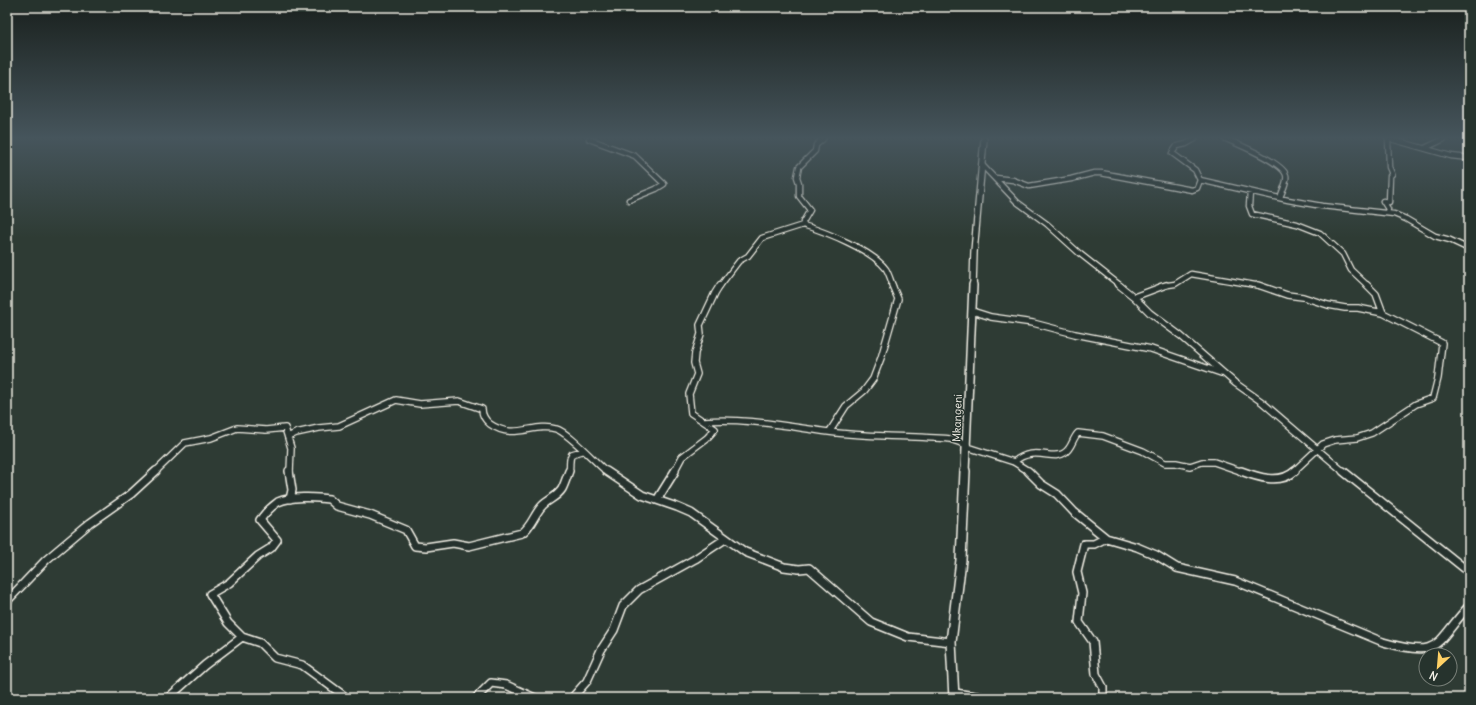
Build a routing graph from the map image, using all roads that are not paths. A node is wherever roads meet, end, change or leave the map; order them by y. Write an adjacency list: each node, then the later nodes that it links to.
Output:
1 (651, 172): 12 (street)
2 (797, 172): 14 (street)
3 (982, 172): 17 (street, Mkangeni)
4 (989, 172): 8 (street)
5 (1196, 172): 9 (street)
6 (1283, 172): 11 (street)
7 (1391, 172): 13 (street)
8 (996, 178): 9 (street); 16 (street)
9 (1200, 180): 10 (street)
10 (1250, 192): 11 (street); 18 (street)
11 (1280, 198): 13 (street)
12 (629, 200)
13 (1387, 214): 15 (street)
14 (803, 225): 20 (street); 21 (street)
15 (1469, 249)
16 (1134, 297): 18 (street); 19 (street)
17 (972, 311): 19 (street); 23 (street, Mkangeni)
18 (1383, 313): 24 (street)
19 (1225, 374): 24 (street)
20 (704, 421): 21 (street); 28 (street)
21 (830, 431): 23 (street)
22 (288, 437): 25 (street); 27 (street); 32 (street)
23 (967, 446): 26 (street); 35 (street, Mkangeni)
24 (1316, 449): 26 (street); 31 (street)
25 (582, 451): 27 (street); 28 (street)
26 (1014, 462): 29 (street)
27 (290, 499): 34 (street)
28 (657, 500): 30 (street)
29 (1106, 538): 33 (street); 43 (street)
30 (725, 539): 35 (street); 41 (street)
31 (1469, 572)
32 (7, 601)
33 (1469, 606)
34 (242, 637): 37 (street); 38 (street)
35 (952, 642): 36 (street, Mkangeni)
36 (955, 696): 42 (street)
37 (168, 698)
38 (347, 698)
39 (476, 698): 40 (street)
40 (535, 698)
41 (572, 698)
42 (989, 698)
43 (1103, 698)

